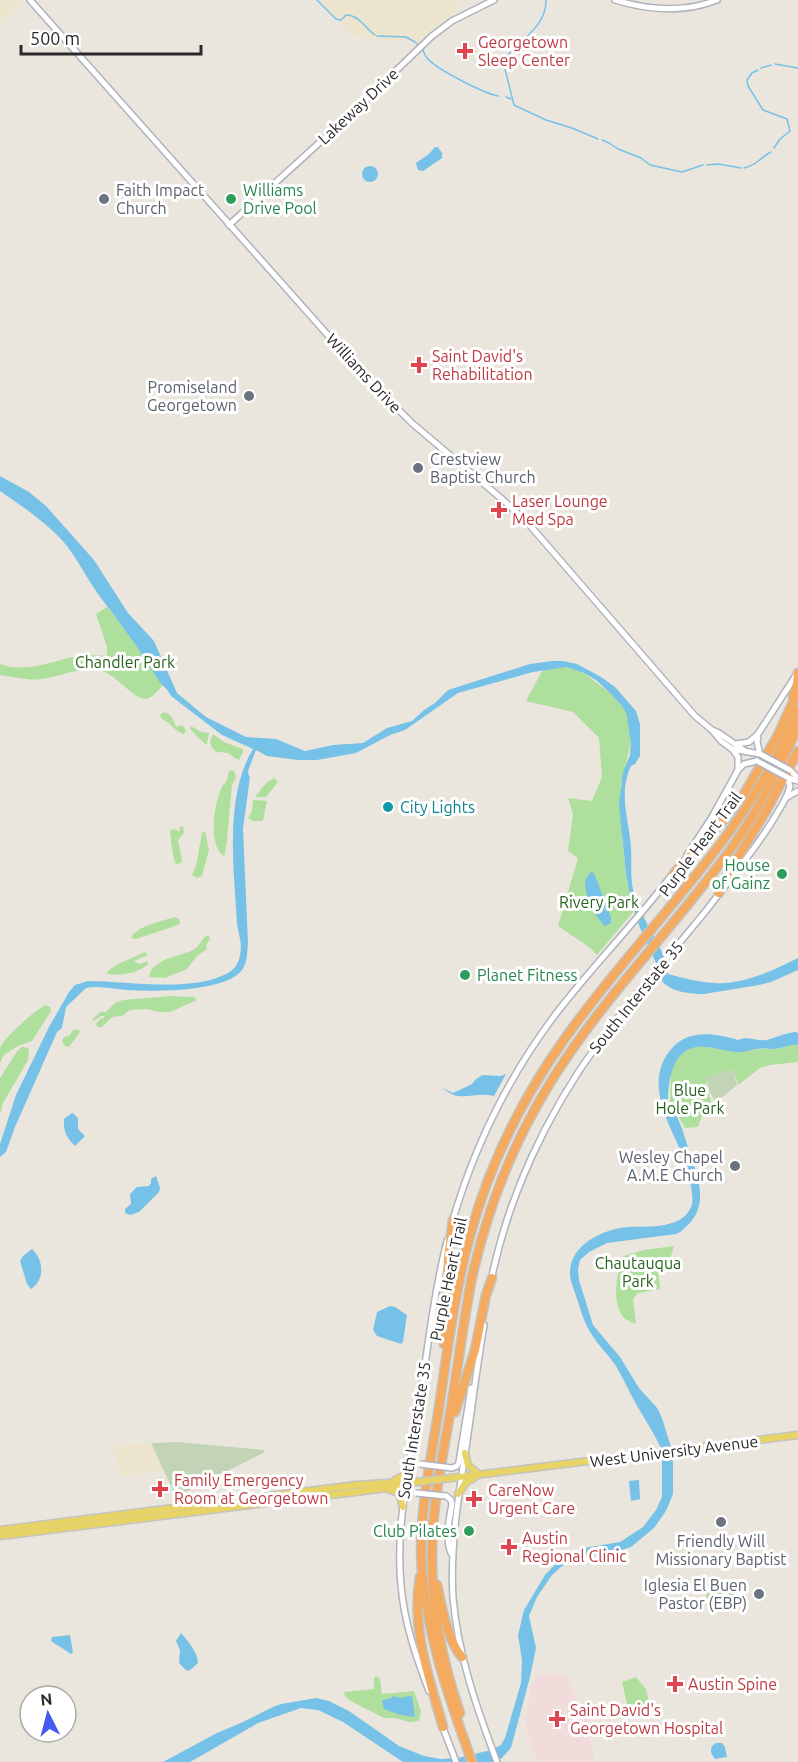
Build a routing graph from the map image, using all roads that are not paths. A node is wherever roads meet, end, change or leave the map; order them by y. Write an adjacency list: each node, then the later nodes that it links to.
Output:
1 (30, 0): 5 (main road, Williams Drive)
2 (494, 0): 5 (main road, Lakeway Drive)
3 (615, 0): 4 (main road)
4 (717, 0)
5 (229, 225): 12 (main road, Williams Drive)
6 (798, 672): 10 (main road); 11 (highway)
7 (798, 691): 11 (highway)
8 (798, 710): 35 (highway, Purple Heart Trail)
9 (798, 726): 25 (highway, Purple Heart Trail)
10 (758, 734): 12 (main road); 15 (main road)
11 (774, 741): 26 (highway)
12 (734, 746): 14 (main road, Williams Drive); 18 (main road)
13 (798, 751): 24 (highway)
14 (747, 753): 15 (main road, Williams Drive); 16 (main road, Williams Drive)
15 (760, 754): 19 (main road, Williams Drive, bridge)
16 (757, 761): 18 (main road); 20 (main road, Williams Drive, bridge)
17 (798, 769): 19 (main road)
18 (738, 770): 26 (main road, South Interstate 35)
19 (790, 770): 21 (main road, Williams Drive)
20 (787, 777): 21 (main road, Williams Drive); 23 (main road, South Interstate 35)
21 (798, 779)
22 (798, 791): 23 (main road)
23 (786, 798): 27 (main road, South Interstate 35)
24 (765, 813): 25 (highway); 27 (highway)
25 (734, 845): 31 (highway, Purple Heart Trail)
26 (673, 874): 28 (main road, South Interstate 35)
27 (719, 893): 29 (main road, South Interstate 35)
28 (453, 1220): 33 (main road, South Interstate 35); 35 (highway)
29 (492, 1278): 30 (main road, South Interstate 35); 31 (highway)
30 (478, 1358): 33 (main road, bridge); 34 (main road, South Interstate 35)
31 (447, 1435): 43 (highway, Purple Heart Trail)
32 (798, 1435): 37 (main road, West University Avenue)
33 (412, 1452): 36 (main road, South Interstate 35)
34 (465, 1453): 37 (main road); 38 (main road, South Interstate 35)
35 (432, 1455): 47 (highway, Purple Heart Trail)
36 (410, 1467): 39 (main road, South Interstate 35); 40 (main road)
37 (477, 1474): 38 (main road, West University Avenue); 41 (main road)
38 (461, 1477): 39 (main road, West University Avenue, bridge); 41 (main road, South Interstate 35)
39 (407, 1484): 40 (main road, West University Avenue); 42 (main road, South Interstate 35)
40 (386, 1486): 42 (main road); 44 (main road, West University Avenue); 45 (main road, West University Avenue)
41 (458, 1494): 46 (main road, South Interstate 35)
42 (403, 1505): 46 (main road, bridge); 49 (main road, South Interstate 35)
43 (435, 1513): 48 (highway); 50 (highway, Purple Heart Trail)
44 (0, 1530)
45 (0, 1536)
46 (452, 1555): 48 (main road, South Interstate 35)
47 (422, 1568): 49 (highway); 50 (highway, Purple Heart Trail)
48 (462, 1657): 54 (main road, South Interstate 35)
49 (443, 1727): 51 (main road, South Interstate 35)
50 (464, 1731): 52 (highway, Purple Heart Trail); 53 (highway, Purple Heart Trail)
51 (456, 1762)
52 (472, 1762)
53 (478, 1762)
54 (497, 1762)

